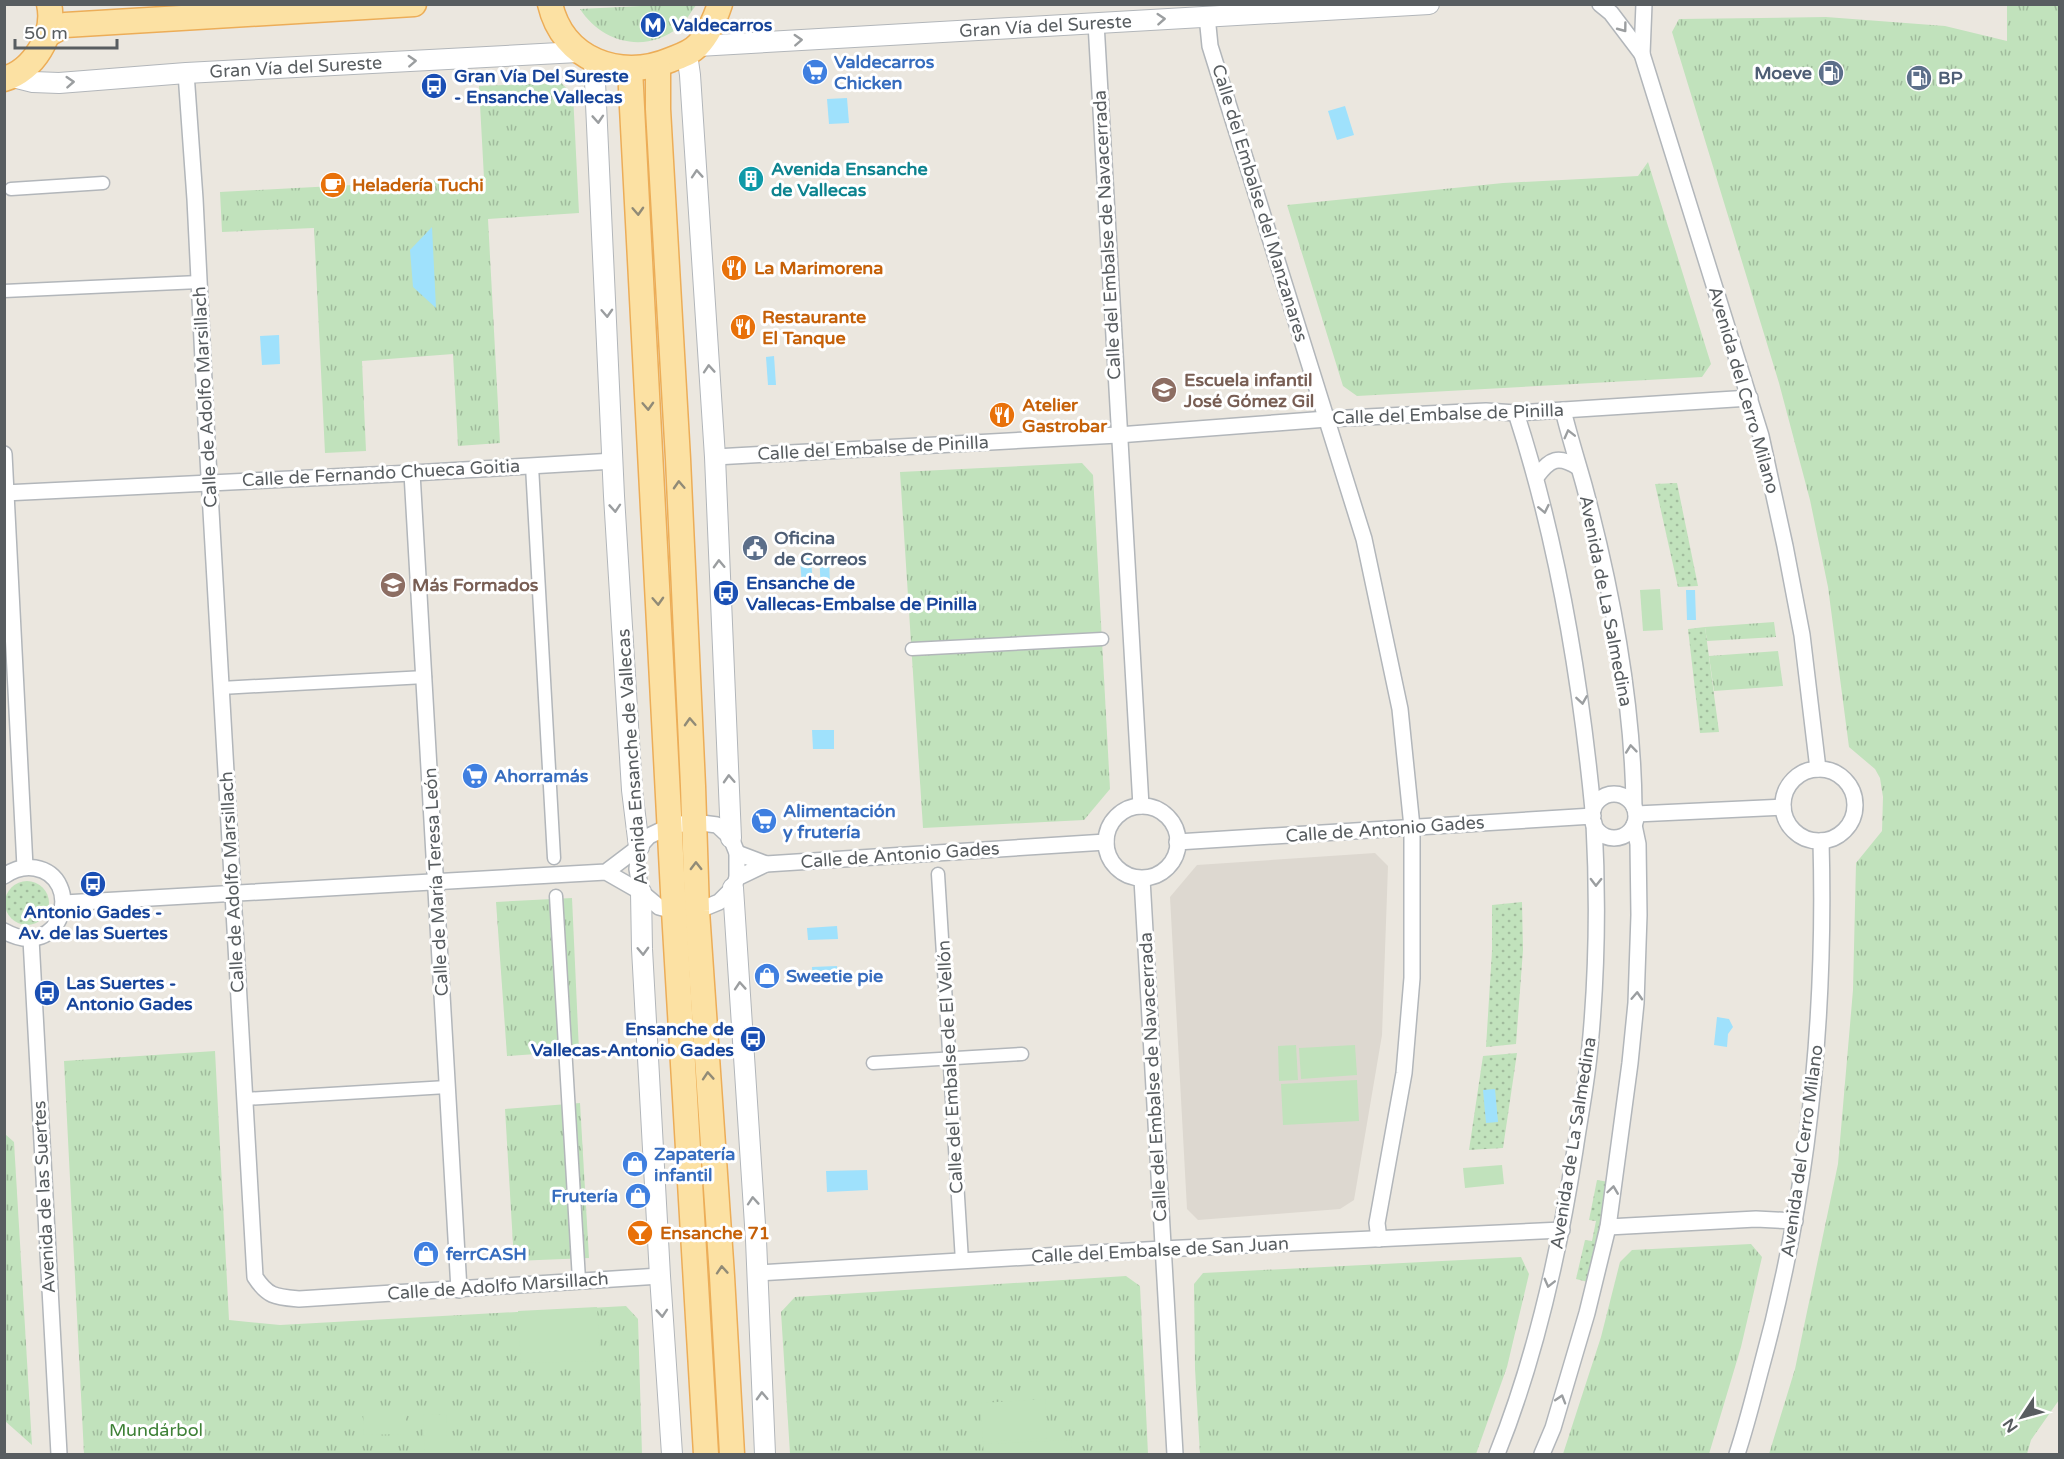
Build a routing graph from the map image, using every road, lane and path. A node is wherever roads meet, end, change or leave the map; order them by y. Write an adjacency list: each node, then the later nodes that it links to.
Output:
1 (49, 4): 10 (main road)
2 (414, 4): 10 (main road)
3 (550, 4): 13 (main road)
4 (720, 4): 11 (main road)
5 (1429, 4): 8 (street, Gran Vía del Sureste)
6 (1600, 4): 12 (street, Avenida del Cerro Milano, one-way to 12)
7 (1644, 4): 12 (street, Avenida del Cerro Milano)
8 (1207, 16): 9 (street, Gran Vía del Sureste, one-way to 8); 25 (street, Calle del Embalse del Manzanares)
9 (1096, 23): 11 (street, Gran Vía del Sureste, one-way to 9); 26 (street, Calle del Embalse de Navacerrada)
10 (47, 34): 17 (main road)
11 (692, 50): 14 (main road); 28 (street, one-way to 11)
12 (1642, 54): 22 (street, Avenida del Cerro Milano)
13 (586, 56): 15 (main road); 16 (street, Gran Vía del Sureste, one-way to 13); 29 (street, Avenida Ensanche de Vallecas, one-way to 29)
14 (658, 65): 15 (main road); 45 (main road, Avenida Ensanche de Vallecas, one-way to 14)
15 (630, 69): 46 (main road, Avenida Ensanche de Vallecas, one-way to 46)
16 (186, 73): 17 (street, Gran Vía del Sureste, one-way to 16); 20 (street, Calle de Adolfo Marsillach)
17 (9, 78)
18 (103, 183): 19 (street)
19 (10, 189)
20 (199, 282): 21 (street); 34 (street, Calle de Adolfo Marsillach)
21 (4, 291)
22 (1750, 398): 23 (street, Calle del Embalse de Pinilla); 40 (street, Avenida del Cerro Milano)
23 (1563, 410): 24 (street, Calle del Embalse de Pinilla); 31 (street, Avenida de La Salmedina, one-way to 23)
24 (1516, 413): 25 (street, Calle del Embalse de Pinilla); 33 (street, Avenida de La Salmedina)
25 (1327, 419): 26 (street, Calle del Embalse de Pinilla); 47 (street, Calle del Embalse del Manzanares)
26 (1118, 435): 28 (street, Calle del Embalse de Pinilla); 41 (street, Calle del Embalse de Navacerrada)
27 (4, 454): 35 (street)
28 (715, 457): 51 (street, one-way to 28)
29 (614, 461): 30 (street, Calle de Fernando Chueca Goitia); 52 (street, Avenida Ensanche de Vallecas, one-way to 52)
30 (532, 466): 32 (street, Calle de Fernando Chueca Goitia); 53 (street)
31 (1578, 467): 33 (street); 43 (street, Avenida de La Salmedina, one-way to 31)
32 (412, 473): 34 (street, Calle de Fernando Chueca Goitia); 38 (street, Calle de María Teresa León)
33 (1537, 476): 44 (street, Avenida de La Salmedina, one-way to 44)
34 (209, 482): 35 (street, Calle de Fernando Chueca Goitia); 39 (street, Calle de Adolfo Marsillach)
35 (6, 493): 55 (street)
36 (1102, 639): 37 (street)
37 (912, 649)
38 (425, 677): 39 (street); 60 (street, Calle de María Teresa León)
39 (221, 688): 63 (street, Calle de Adolfo Marsillach)
40 (1818, 769): 42 (street); 48 (street)
41 (1141, 806): 49 (street); 50 (street)
42 (1783, 807): 43 (street); 48 (street)
43 (1635, 815): 44 (street); 44 (street); 75 (street, Avenida de La Salmedina, one-way to 43)
44 (1593, 816): 47 (street, Calle de Antonio Gades); 76 (street, Avenida de La Salmedina, one-way to 76)
45 (694, 822): 46 (street, Calle de Antonio Gades); 51 (street, Calle de Antonio Gades); 66 (main road, Avenida Ensanche de Vallecas, one-way to 45)
46 (670, 826): 52 (street, Calle de Antonio Gades); 66 (main road, Avenida Ensanche de Vallecas)
47 (1412, 827): 50 (street, Calle de Antonio Gades); 77 (street, Calle del Embalse del Manzanares)
48 (1821, 841): 74 (street, Avenida del Cerro Milano)
49 (1106, 842): 54 (street, Calle de Antonio Gades); 59 (street)
50 (1178, 842): 59 (street)
51 (734, 845): 54 (street, Calle de Antonio Gades); 61 (street)
52 (639, 847): 56 (street, Calle de Antonio Gades); 62 (street, Avenida Ensanche de Vallecas)
53 (554, 858)
54 (766, 864): 61 (street, Calle de Antonio Gades)
55 (25, 867): 58 (street); 65 (street)
56 (606, 872): 60 (street); 62 (street)
57 (939, 874): 70 (street, Calle del Embalse de El Vellón)
58 (4, 876)
59 (1142, 879): 78 (street, Calle del Embalse de Navacerrada)
60 (436, 881): 63 (street); 72 (street, Calle de María Teresa León)
61 (735, 883): 66 (street, Calle de Antonio Gades); 80 (street, one-way to 61)
62 (642, 892): 66 (street); 81 (street, Avenida Ensanche de Vallecas, one-way to 81)
63 (233, 894): 65 (street); 73 (street, Calle de Adolfo Marsillach)
64 (556, 897): 82 (street)
65 (64, 903): 68 (street)
66 (685, 911): 86 (main road, Avenida Ensanche de Vallecas); 87 (main road, Avenida Ensanche de Vallecas, one-way to 66)
67 (4, 931): 68 (street)
68 (31, 939): 84 (street, Avenida de las Suertes)
69 (1022, 1054): 70 (street)
70 (950, 1058): 71 (street); 79 (street, Calle del Embalse de El Vellón)
71 (873, 1063)
72 (447, 1087): 73 (street); 83 (street, Calle de María Teresa León)
73 (245, 1099): 83 (street, Calle de Adolfo Marsillach)
74 (1795, 1221): 75 (street); 92 (street, Avenida del Cerro Milano)
75 (1608, 1227): 91 (street, Avenida de La Salmedina, one-way to 75)
76 (1562, 1230): 77 (street, Calle del Embalse de San Juan); 90 (street, Avenida de La Salmedina, one-way to 90)
77 (1379, 1239): 78 (street, Calle del Embalse de San Juan)
78 (1162, 1249): 79 (street, Calle del Embalse de San Juan); 89 (street, Calle del Embalse de Navacerrada)
79 (962, 1261): 80 (street, Calle del Embalse de San Juan)
80 (757, 1273): 88 (street, one-way to 80)
81 (660, 1276): 82 (street, Calle de Adolfo Marsillach); 85 (street, Avenida Ensanche de Vallecas, one-way to 85)
82 (579, 1280): 83 (street, Calle de Adolfo Marsillach)
83 (459, 1290)
84 (59, 1455)
85 (672, 1455)
86 (706, 1455)
87 (732, 1455)
88 (765, 1455)
89 (1175, 1455)
90 (1497, 1455)
91 (1542, 1455)
92 (1737, 1455)

